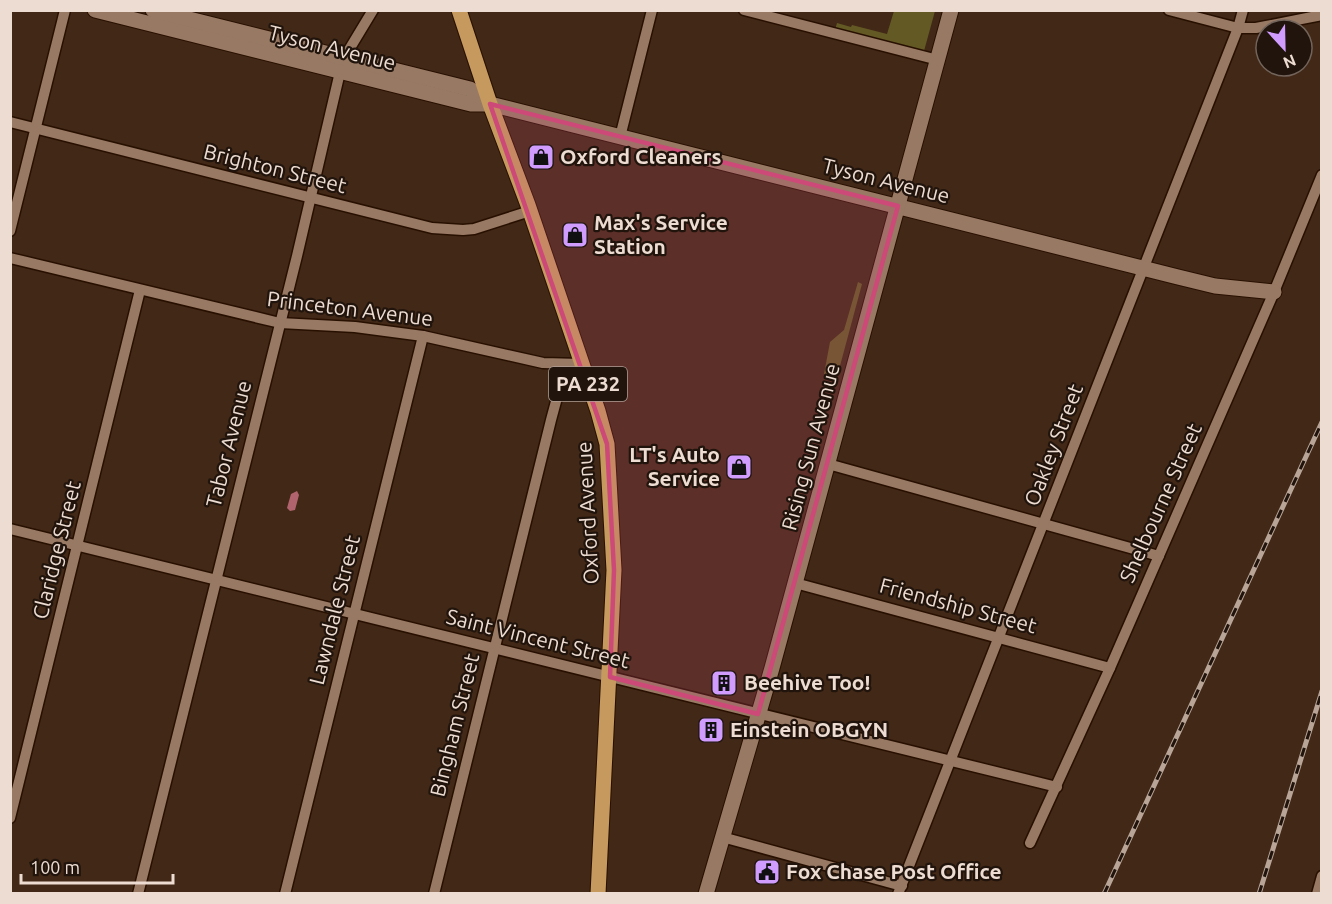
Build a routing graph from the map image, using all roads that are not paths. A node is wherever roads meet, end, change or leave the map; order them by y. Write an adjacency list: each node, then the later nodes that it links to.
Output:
1 (65, 10): 18 (street)
2 (95, 10): 13 (street, Tyson Avenue)
3 (153, 10): 13 (street, Tyson Avenue)
4 (373, 10): 15 (street, Tabor Avenue)
5 (459, 10): 16 (main road, Oxford Avenue / PA 232)
6 (652, 10): 19 (street)
7 (744, 10): 14 (street)
8 (951, 10): 14 (street, Rising Sun Avenue)
9 (1169, 10): 12 (street)
10 (1243, 10): 12 (street, Oakley Street)
11 (1322, 15): 12 (street)
12 (1239, 28): 26 (street, Oakley Street)
13 (205, 31): 15 (street, Tyson Avenue)
14 (938, 60): 22 (street, Rising Sun Avenue)
15 (342, 65): 16 (street, Tyson Avenue); 21 (street, Tabor Avenue)
16 (490, 104): 19 (street, Tyson Avenue); 23 (main road, Oxford Avenue / PA 232)
17 (10, 122): 18 (street, Brighton Street)
18 (36, 129): 21 (street, Brighton Street); 24 (street)
19 (620, 137): 22 (street, Tyson Avenue)
20 (1322, 175): 28 (street, Shelbourne Street)
21 (310, 198): 23 (street, Brighton Street); 29 (street, Tabor Avenue)
22 (898, 206): 26 (street, Tyson Avenue); 32 (street, Rising Sun Avenue)
23 (530, 211): 31 (main road, Oxford Avenue / PA 232)
24 (10, 231)
25 (10, 258): 27 (street, Princeton Avenue)
26 (1142, 268): 28 (street, Tyson Avenue); 33 (street, Oakley Street)
27 (141, 290): 29 (street, Princeton Avenue); 35 (street, Claridge Street)
28 (1274, 292): 36 (street, Shelbourne Street)
29 (280, 323): 30 (street, Princeton Avenue); 37 (street, Tabor Avenue)
30 (423, 336): 31 (street, Princeton Avenue); 39 (street, Lawndale Street)
31 (581, 364): 41 (street, Bingham Street); 43 (main road, Oxford Avenue / PA 232)
32 (828, 464): 33 (street); 38 (street, Rising Sun Avenue)
33 (1045, 524): 36 (street); 40 (street, Oakley Street)
34 (10, 529): 35 (street, Saint Vincent Street)
35 (78, 545): 37 (street, Saint Vincent Street); 47 (street, Claridge Street)
36 (1159, 556): 42 (street, Shelbourne Street)
37 (216, 580): 39 (street, Saint Vincent Street); 52 (street, Tabor Avenue)
38 (795, 583): 40 (street, Friendship Street); 44 (street, Rising Sun Avenue)
39 (354, 614): 41 (street, Saint Vincent Street); 53 (street, Lawndale Street)
40 (999, 637): 42 (street, Friendship Street); 45 (street, Oakley Street)
41 (494, 648): 43 (street, Saint Vincent Street); 54 (street, Bingham Street)
42 (1110, 668): 46 (street, Shelbourne Street)
43 (610, 677): 44 (street, Saint Vincent Street); 55 (main road, Oxford Avenue / PA 232)
44 (758, 714): 45 (street, Saint Vincent Street); 48 (street, Rising Sun Avenue)
45 (952, 762): 46 (street, Saint Vincent Street); 51 (street, Oakley Street)
46 (1057, 787): 49 (street, Shelbourne Street)
47 (10, 818)
48 (722, 837): 51 (street); 56 (street, Rising Sun Avenue)
49 (1030, 843)
50 (1322, 876): 57 (street)
51 (900, 890)
52 (138, 894)
53 (285, 894)
54 (434, 894)
55 (598, 894)
56 (706, 894)
57 (1317, 894)

